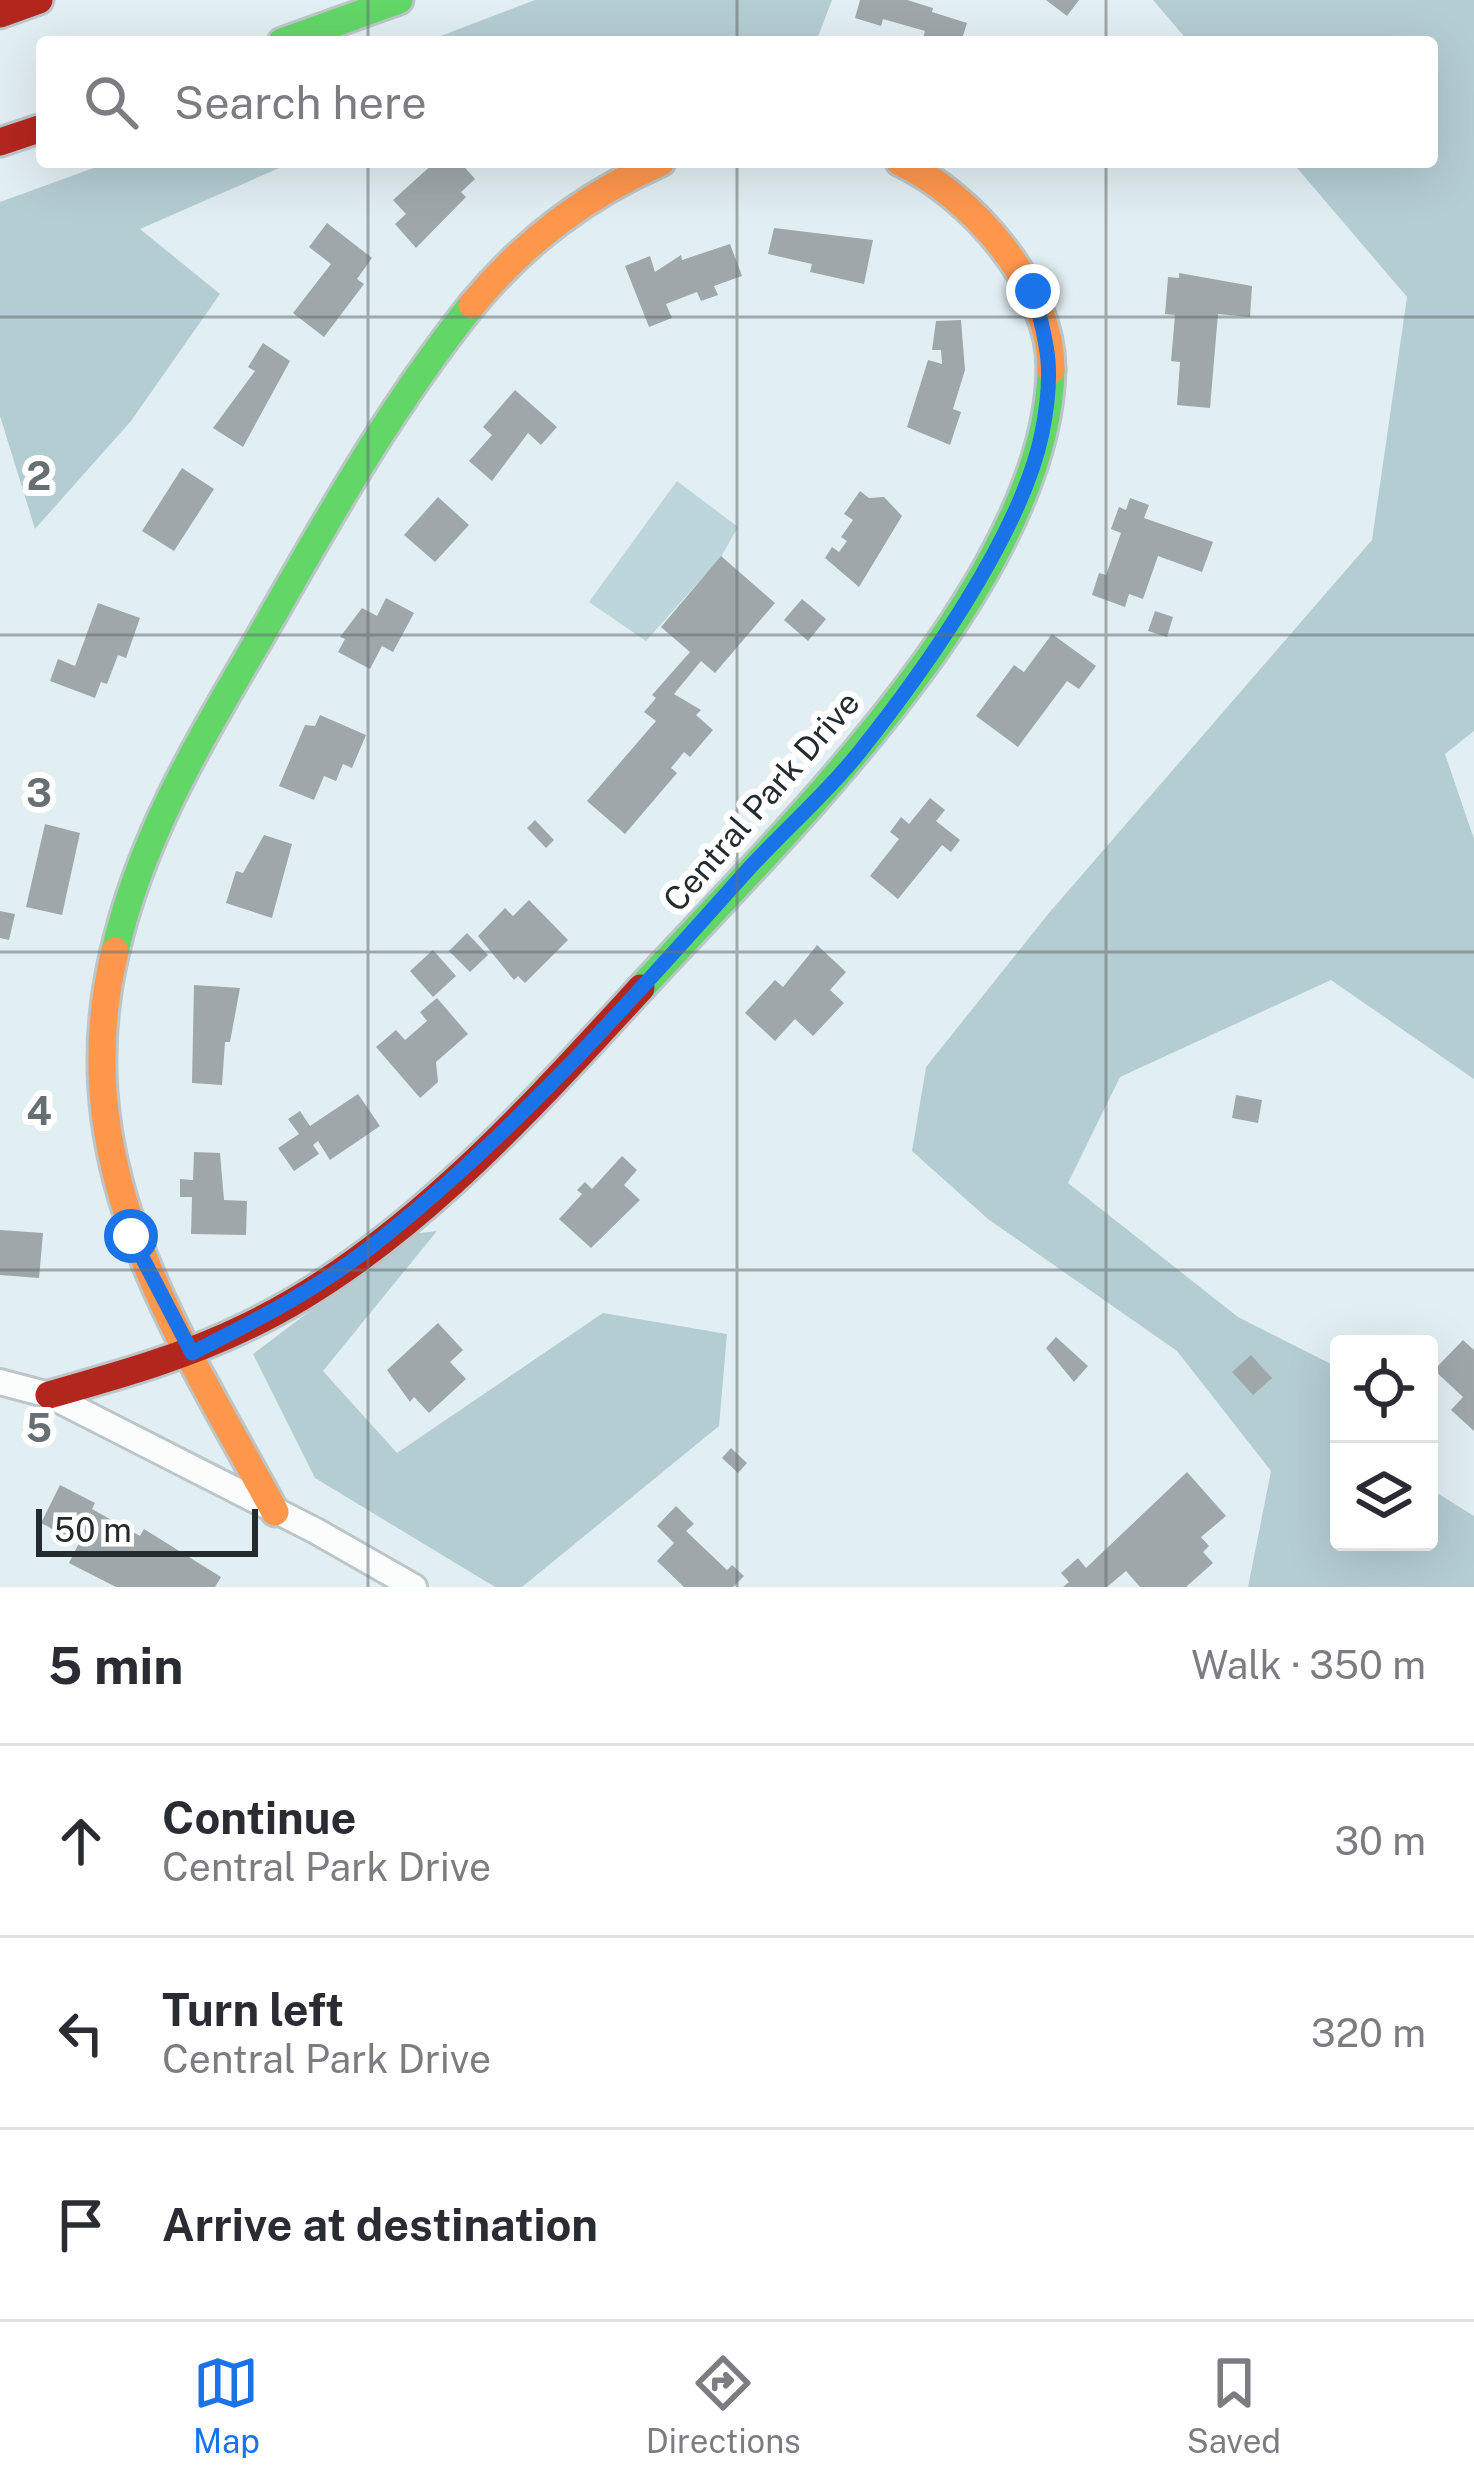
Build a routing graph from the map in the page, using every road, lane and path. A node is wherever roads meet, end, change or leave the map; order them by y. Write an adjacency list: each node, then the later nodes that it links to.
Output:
1 (39, 0): 3 (main road)
2 (399, 0): 4 (main road)
3 (0, 14)
4 (299, 36)
5 (36, 130): 6 (main road)
6 (0, 142)
7 (647, 168): 9 (main road)
8 (908, 168): 9 (main road, Central Park Drive)
9 (192, 1353): 11 (main road, Central Park Drive); 12 (main road)
10 (0, 1382): 11 (street)
11 (49, 1395): 12 (street)
12 (275, 1512): 13 (street)
13 (365, 1577): 14 (street)
14 (414, 1587)

